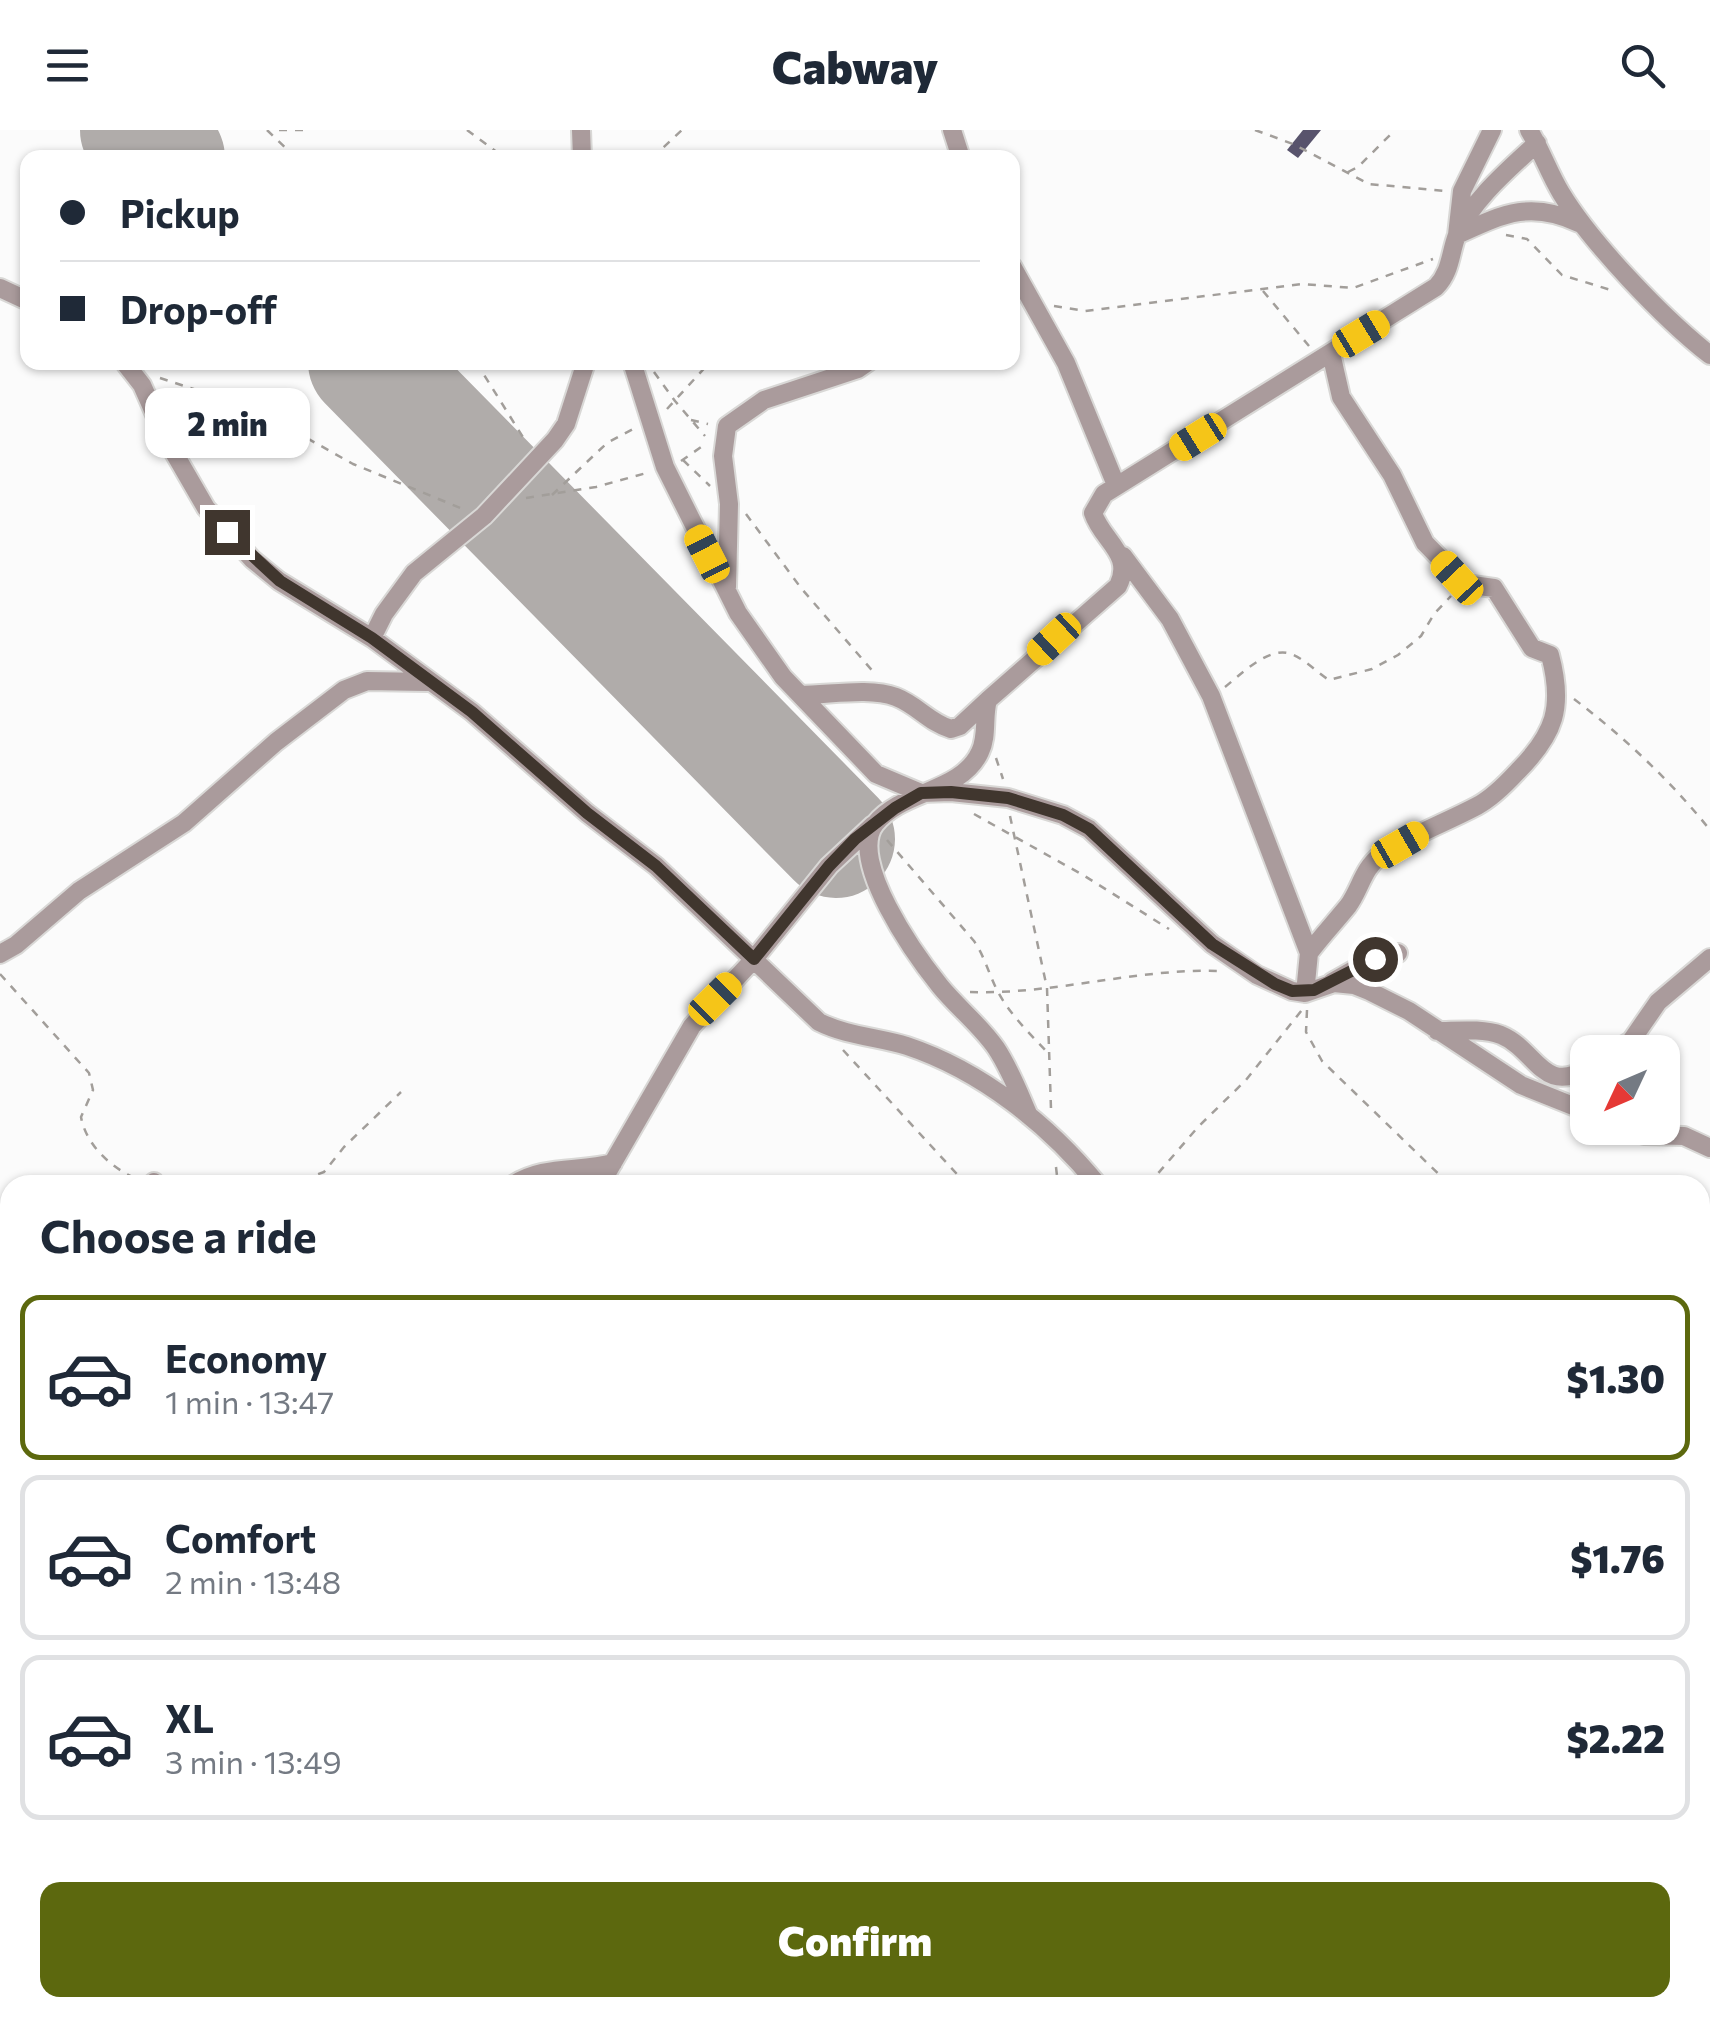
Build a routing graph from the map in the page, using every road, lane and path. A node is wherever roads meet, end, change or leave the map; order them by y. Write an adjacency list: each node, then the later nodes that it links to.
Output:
1 (267, 130): 10 (path)
2 (279, 130): 3 (path)
3 (306, 130)
4 (467, 130): 11 (path)
5 (682, 130): 12 (path)
6 (1255, 130): 13 (path)
7 (1395, 130): 13 (path)
8 (1490, 132): 14 (street)
9 (1533, 136): 15 (street); 17 (street)
10 (288, 150)
11 (494, 150)
12 (661, 150)
13 (1345, 172): 14 (path)
14 (1462, 192): 17 (street)
15 (1584, 226): 16 (street); 22 (street)
16 (1475, 227): 17 (street); 20 (path)
17 (1457, 236): 18 (path); 21 (street)
18 (1262, 290): 19 (path); 21 (path)
19 (1024, 292): 40 (street)
20 (1619, 292)
21 (1326, 356): 40 (street); 46 (street)
22 (1710, 356)
23 (130, 370): 48 (street)
24 (481, 370): 37 (path)
25 (583, 370): 37 (street)
26 (634, 370): 33 (street)
27 (654, 370): 31 (path)
28 (703, 370): 31 (path)
29 (858, 370): 36 (street)
30 (160, 378): 44 (path)
31 (675, 401): 32 (path)
32 (691, 420): 34 (path); 35 (path)
33 (649, 421): 39 (street); 42 (path)
34 (714, 426)
35 (710, 440): 36 (path); 38 (path)
36 (723, 456): 43 (street)
37 (538, 460): 41 (street)
38 (683, 460): 39 (path); 43 (path)
39 (665, 467): 42 (path); 47 (street)
40 (1116, 485): 45 (street)
41 (504, 495): 42 (path); 44 (street)
42 (551, 496)
43 (728, 498): 47 (street); 52 (path)
44 (484, 516): 48 (street)
45 (1120, 552): 53 (street); 54 (street)
46 (1465, 584): 50 (street); 53 (path)
47 (727, 593): 51 (street)
48 (372, 638): 49 (street)
49 (428, 682): 63 (street); 66 (street)
50 (1556, 686): 59 (path); 64 (street)
51 (801, 695): 52 (street); 56 (street)
52 (893, 696): 54 (street)
53 (1211, 696): 64 (street)
54 (988, 700): 55 (street)
55 (986, 730): 56 (street); 57 (path)
56 (921, 793): 57 (street); 58 (street)
57 (1008, 798): 60 (path); 72 (street)
58 (875, 824): 66 (street); 70 (street); 73 (path)
59 (1710, 830)
60 (1012, 833): 61 (path); 71 (path)
61 (1174, 932)
62 (1398, 953): 69 (street)
63 (0, 954)
64 (1308, 954): 72 (street)
65 (1710, 958): 75 (street)
66 (754, 959): 81 (street); 85 (street)
67 (1218, 971): 71 (path)
68 (0, 974): 86 (path)
69 (1327, 985): 72 (street); 74 (street)
70 (941, 988): 73 (path); 81 (street)
71 (1046, 988): 73 (path); 77 (path)
72 (1305, 992)
73 (998, 993): 77 (path)
74 (1437, 1031): 78 (street); 80 (street)
75 (1635, 1035)
76 (840, 1048): 90 (path)
77 (1051, 1056): 83 (path)
78 (1570, 1076)
79 (401, 1092): 87 (path)
80 (1570, 1105)
81 (1029, 1116): 83 (street)
82 (1680, 1136): 84 (street)
83 (1052, 1137): 91 (street)
84 (1710, 1148)
85 (612, 1162): 88 (street); 89 (street)
86 (127, 1175)
87 (316, 1175)
88 (535, 1175)
89 (605, 1175)
90 (957, 1175)
91 (1088, 1175)
92 (1157, 1175): 93 (path)
93 (1440, 1175)

